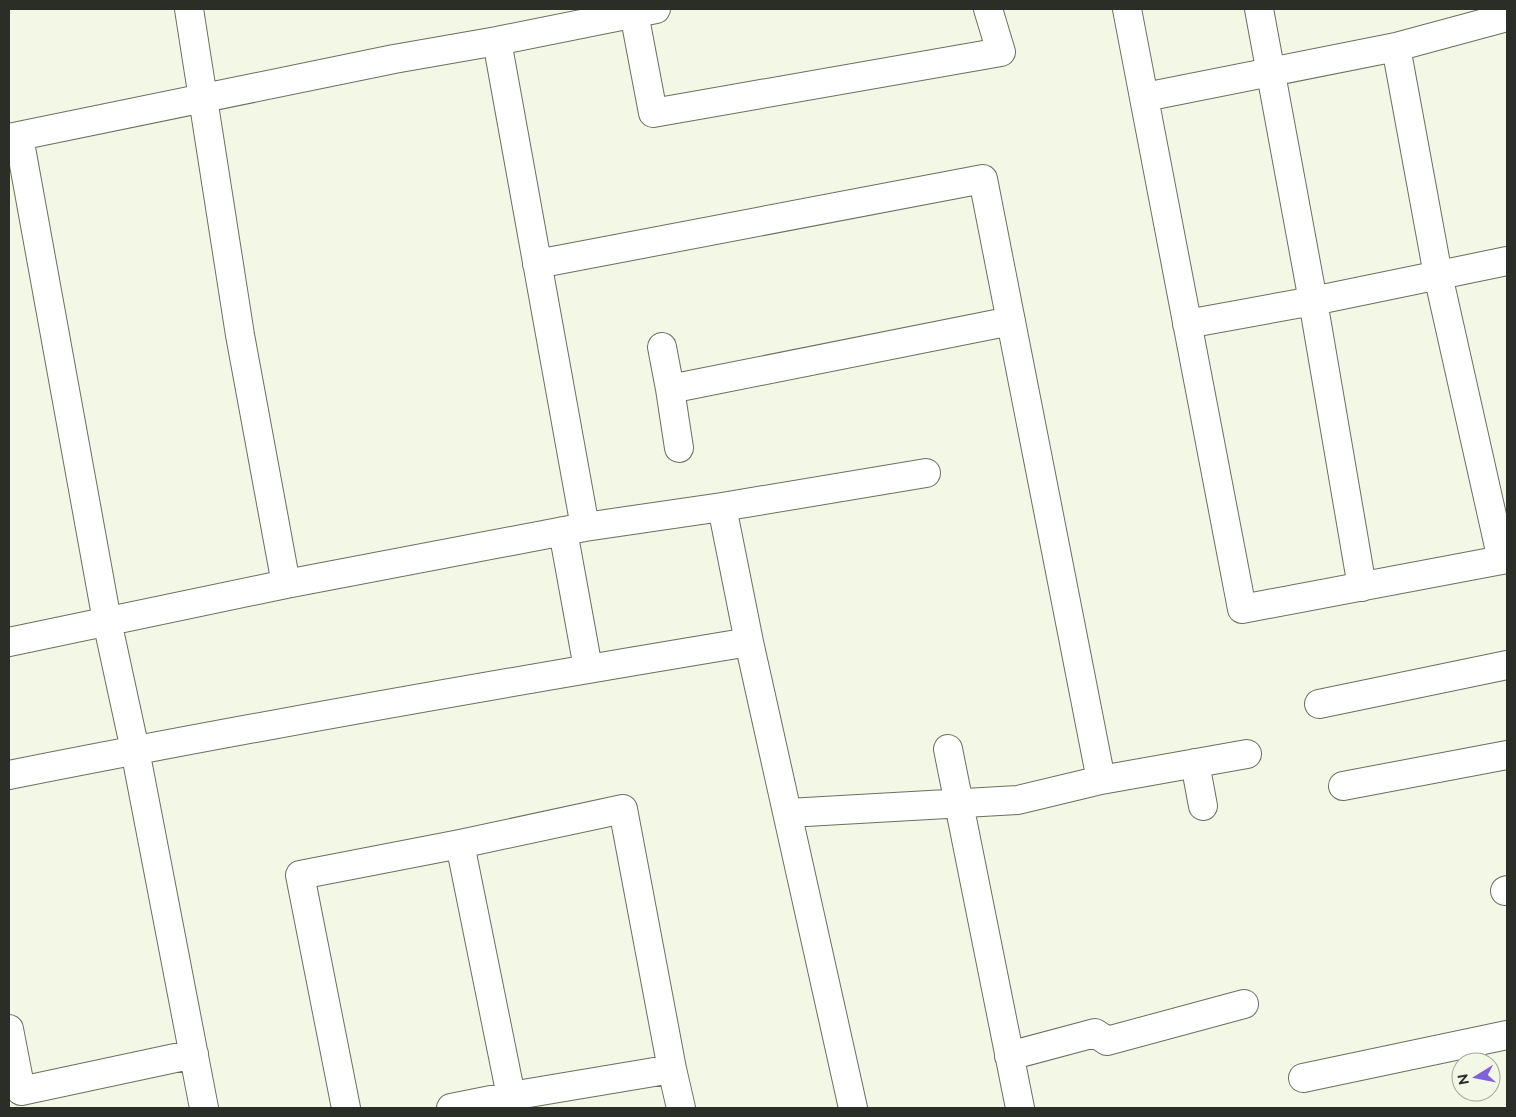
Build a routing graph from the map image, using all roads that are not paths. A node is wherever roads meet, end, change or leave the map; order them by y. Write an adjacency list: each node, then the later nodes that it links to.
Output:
1 (189, 9): 11 (street)
2 (988, 9): 5 (street)
3 (1127, 9): 10 (street)
4 (1259, 9): 9 (street)
5 (645, 11): 7 (street)
6 (1507, 18): 8 (street)
7 (497, 41): 11 (street); 14 (street)
8 (1396, 47): 9 (street); 15 (street)
9 (1269, 73): 10 (street); 16 (street)
10 (1145, 97): 18 (street)
11 (203, 98): 12 (street); 26 (street)
12 (14, 137): 28 (street)
13 (1507, 261): 15 (street)
14 (537, 264): 17 (street); 24 (street)
15 (1438, 274): 16 (street); 25 (street)
16 (1313, 301): 18 (street); 27 (street)
17 (1011, 322): 20 (street); 40 (street)
18 (1187, 324): 27 (street)
19 (662, 347): 20 (street)
20 (670, 389): 21 (street)
21 (678, 448)
22 (926, 473): 23 (street)
23 (722, 507): 24 (street); 30 (street)
24 (574, 529): 26 (street); 32 (street)
25 (1505, 559): 27 (street)
26 (286, 584): 28 (street)
27 (1362, 587)
28 (107, 621): 29 (street); 35 (street)
29 (9, 642)
30 (749, 642): 32 (street); 44 (street)
31 (1507, 665): 33 (street)
32 (588, 668): 35 (street)
33 (1319, 704)
34 (948, 749): 42 (street)
35 (135, 750): 39 (street); 49 (street)
36 (1246, 754): 38 (street)
37 (1507, 755): 41 (street)
38 (1195, 763): 40 (street); 43 (street)
39 (9, 775)
40 (1101, 780): 42 (street)
41 (1343, 786)
42 (958, 804): 44 (street); 50 (street)
43 (1203, 806)
44 (788, 813): 58 (street)
45 (460, 844): 51 (street); 53 (street); 55 (street)
46 (1244, 1004): 50 (street)
47 (9, 1029): 49 (street)
48 (1507, 1035): 52 (street)
49 (194, 1054): 54 (street)
50 (1009, 1056): 59 (street)
51 (672, 1069): 53 (street); 57 (street)
52 (1303, 1078)
53 (511, 1096): 56 (street)
54 (204, 1108)
55 (346, 1108)
56 (451, 1108)
57 (681, 1108)
58 (853, 1108)
59 (1020, 1108)

